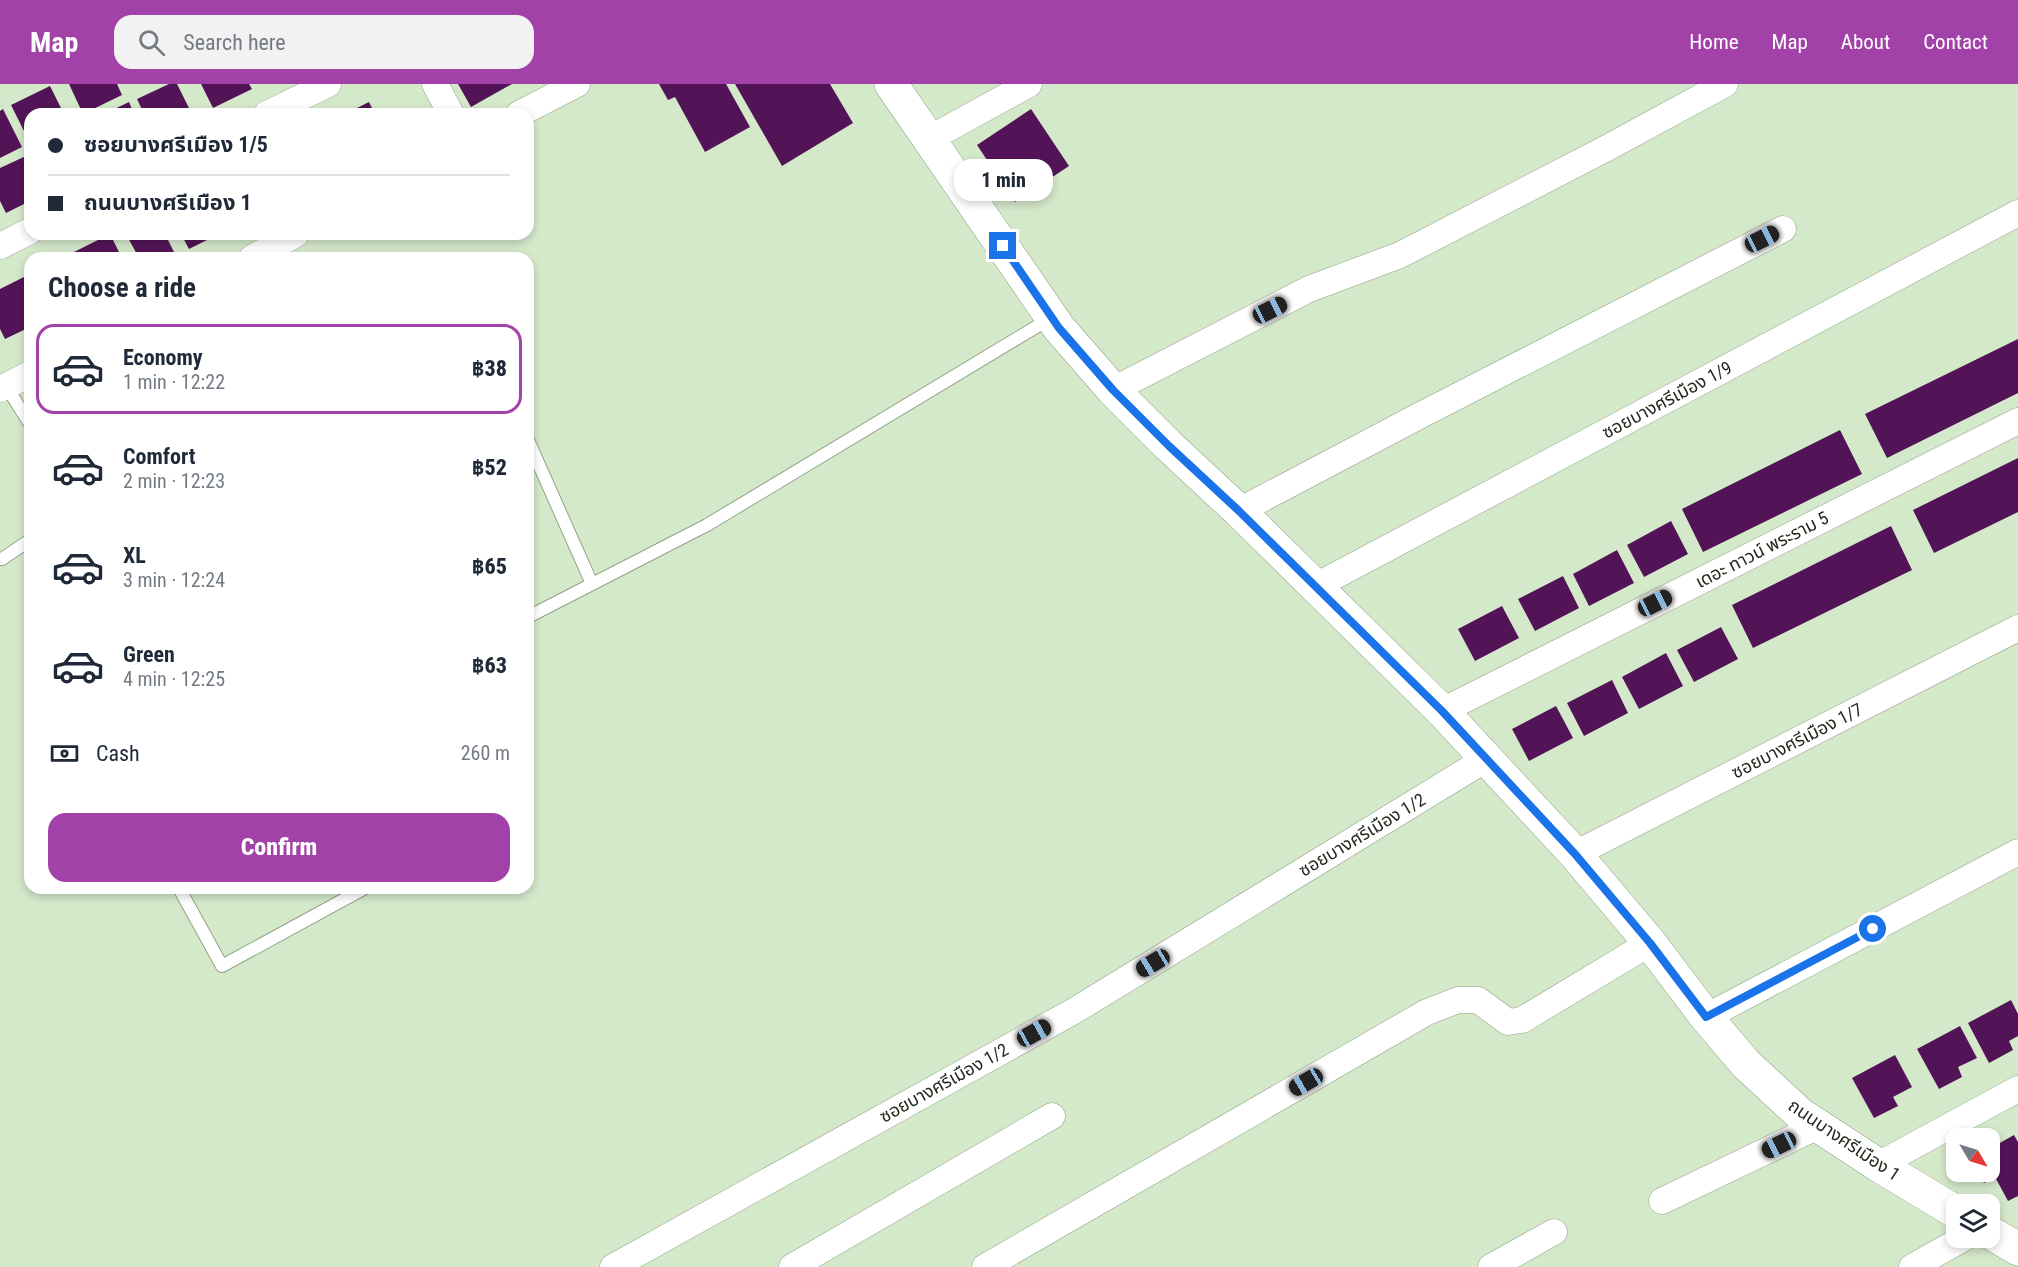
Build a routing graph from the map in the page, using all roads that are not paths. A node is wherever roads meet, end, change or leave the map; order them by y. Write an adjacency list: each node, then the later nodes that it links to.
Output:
1 (328, 84): 7 (street)
2 (435, 84): 8 (street)
3 (577, 84): 9 (street)
4 (891, 84): 10 (street, ถนนบางศรีเมือง 1)
5 (1029, 84): 10 (street)
6 (1725, 84): 20 (street)
7 (279, 108)
8 (448, 108)
9 (531, 108)
10 (929, 138): 17 (street, ถนนบางศรีเมือง 1)
11 (2018, 213): 28 (street, ซอยบางศรีเมือง 1/9)
12 (1783, 229): 24 (street)
13 (24, 234): 15 (street)
14 (285, 240): 16 (street)
15 (0, 246)
16 (263, 252)
17 (1052, 318): 20 (street, ถนนบางศรีเมือง 1); 27 (lane)
18 (24, 377): 19 (street)
19 (3, 388): 21 (lane)
20 (1113, 390): 24 (street, ถนนบางศรีเมือง 1)
21 (24, 416)
22 (2018, 421): 31 (street, เดอะ ทาวน์ พระราม 5)
23 (534, 454): 27 (lane)
24 (1239, 511): 28 (street, ถนนบางศรีเมือง 1)
25 (24, 544): 26 (lane)
26 (2, 559)
27 (592, 584): 29 (lane)
28 (1316, 586): 31 (street, ถนนบางศรีเมือง 1)
29 (534, 614)
30 (2018, 628): 34 (street, ซอยบางศรีเมือง 1/7)
31 (1442, 711): 32 (street, ถนนบางศรีเมือง 1)
32 (1486, 759): 34 (street, ถนนบางศรีเมือง 1); 49 (street, ซอยบางศรีเมือง 1/2)
33 (2018, 852): 38 (street)
34 (1575, 854): 37 (street, ถนนบางศรีเมือง 1)
35 (182, 894): 36 (lane)
36 (354, 894)
37 (1650, 943): 38 (street, ถนนบางศรีเมือง 1); 51 (street)
38 (1706, 1017): 41 (street, ถนนบางศรีเมือง 1)
39 (2018, 1089): 42 (street)
40 (1052, 1116): 50 (street)
41 (1818, 1126): 42 (street, ถนนบางศรีเมือง 1); 43 (street)
42 (1878, 1165): 44 (street, ถนนบางศรีเมือง 1)
43 (1662, 1201)
44 (1946, 1206)
45 (1554, 1232): 52 (street)
46 (2000, 1238): 48 (street)
47 (1946, 1248): 53 (street)
48 (2018, 1249)
49 (612, 1267)
50 (792, 1267)
51 (985, 1267)
52 (1491, 1267)
53 (1912, 1267)

